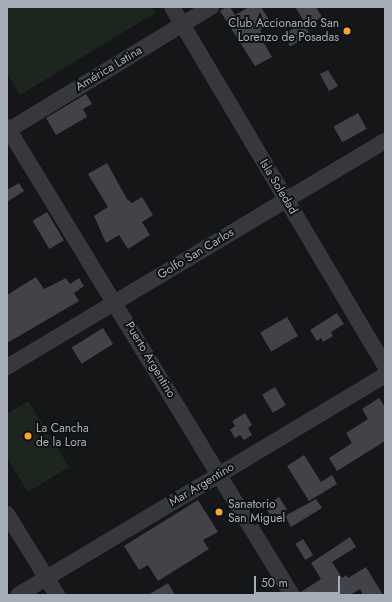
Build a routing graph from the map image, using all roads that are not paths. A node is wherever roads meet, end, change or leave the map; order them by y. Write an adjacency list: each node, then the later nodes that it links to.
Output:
1 (172, 7): 3 (street, Isla Soledad)
2 (211, 7): 3 (street, América Latina)
3 (182, 24): 4 (street, América Latina); 6 (street, Isla Soledad)
4 (8, 129): 7 (street, Puerto Argentino)
5 (385, 141): 6 (street, Golfo San Carlos)
6 (287, 201): 7 (street, Golfo San Carlos); 8 (street, Isla Soledad)
7 (115, 302): 9 (street, Golfo San Carlos); 11 (street, Puerto Argentino)
8 (385, 366)
9 (7, 368)
10 (385, 375): 11 (street, Mar Argentino)
11 (220, 475): 13 (street, Mar Argentino); 16 (street, Puerto Argentino)
12 (7, 514): 13 (street)
13 (46, 578): 14 (street, Mar Argentino); 15 (street)
14 (18, 595)
15 (56, 595)
16 (292, 595)

